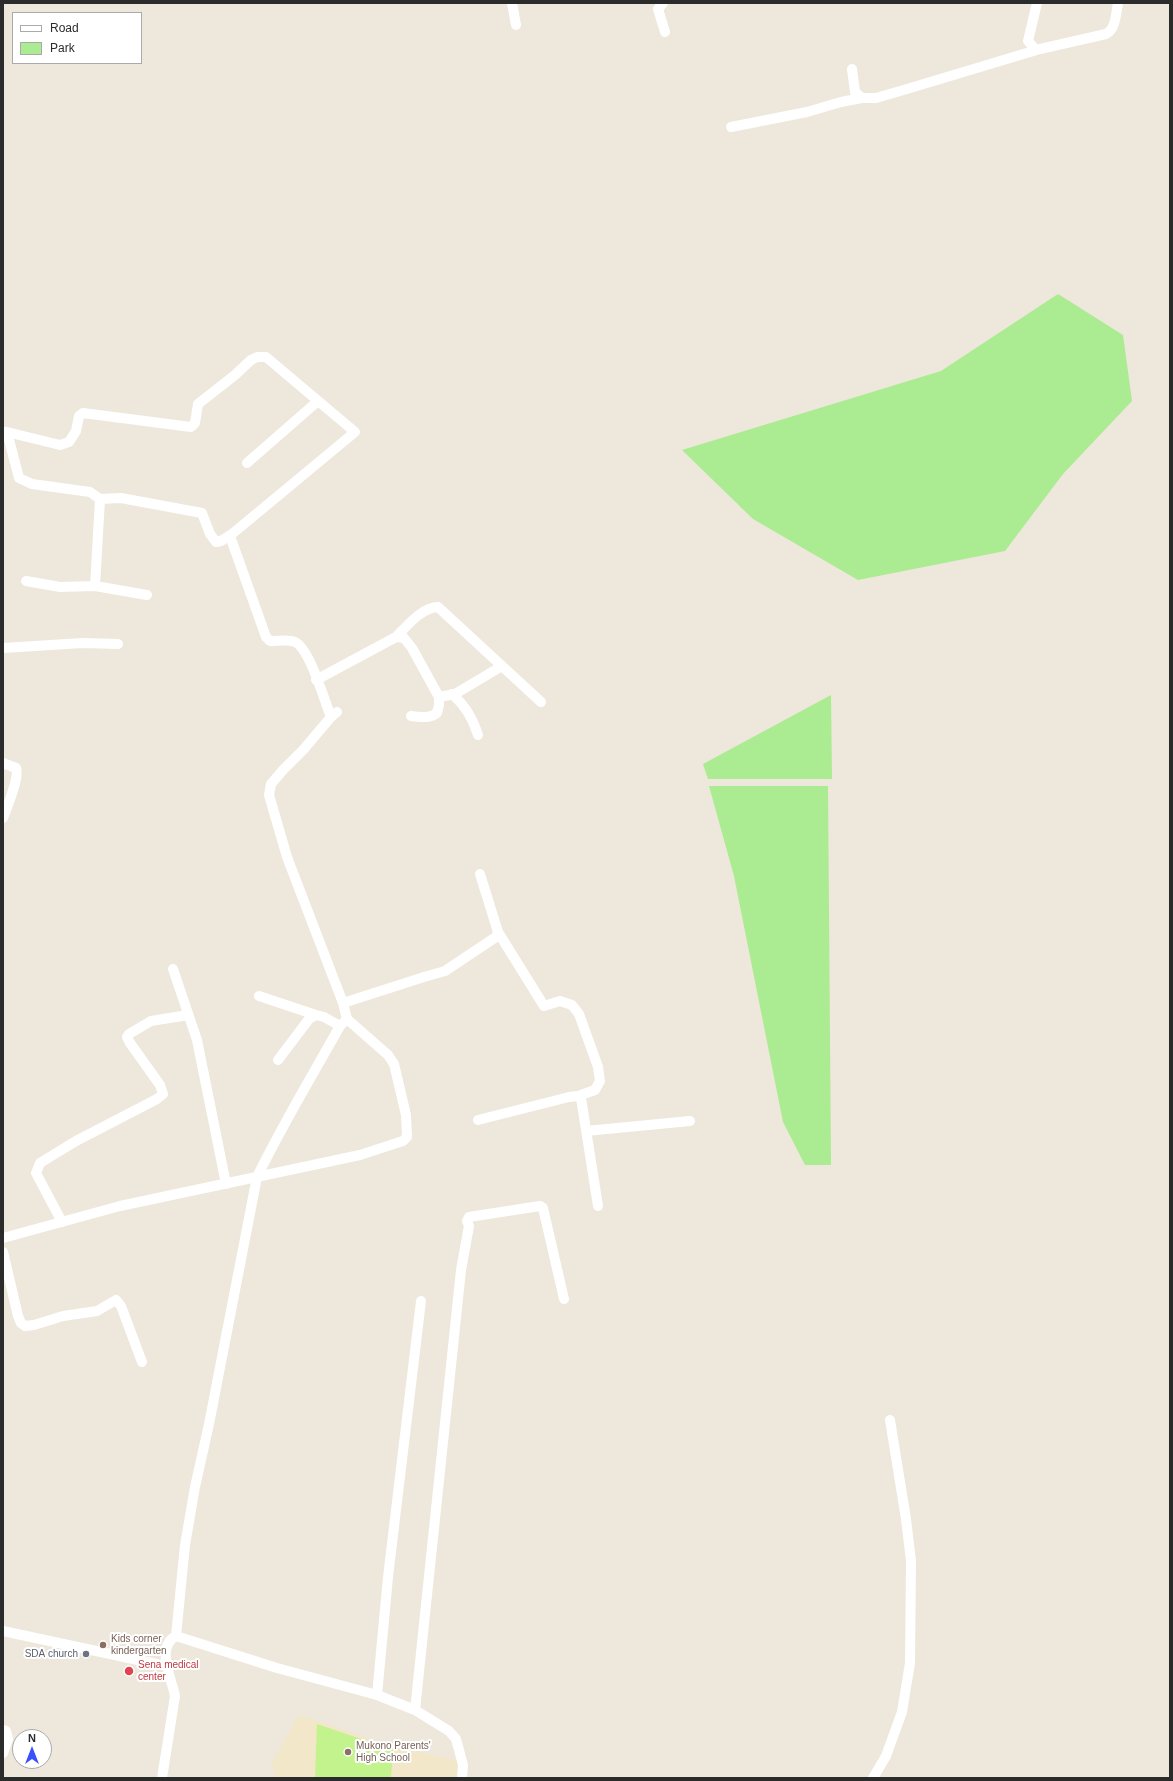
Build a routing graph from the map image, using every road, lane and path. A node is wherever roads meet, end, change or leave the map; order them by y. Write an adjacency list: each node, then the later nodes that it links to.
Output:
1 (512, 3): 5 (street)
2 (663, 3): 6 (street)
3 (1036, 3): 7 (street)
4 (1118, 3): 7 (street)
5 (516, 25)
6 (665, 32)
7 (1036, 50): 9 (street)
8 (852, 69): 9 (street)
9 (862, 98): 10 (street)
10 (732, 127)
11 (318, 402): 12 (street); 13 (street); 15 (street)
12 (5, 432): 14 (street)
13 (247, 463)
14 (100, 499): 15 (street); 17 (street)
15 (230, 536): 23 (street)
16 (26, 581): 17 (street)
17 (95, 586): 18 (street)
18 (147, 595)
19 (396, 637): 22 (street); 23 (street); 25 (street)
20 (118, 644): 21 (street)
21 (3, 648)
22 (502, 666): 24 (street); 26 (street)
23 (316, 680): 35 (street)
24 (452, 694): 25 (street); 28 (street)
25 (438, 697): 27 (street)
26 (541, 702)
27 (411, 716)
28 (478, 735)
29 (3, 763): 30 (street)
30 (3, 818)
31 (480, 874): 32 (street)
32 (498, 932): 35 (street); 40 (street)
33 (173, 969): 36 (street)
34 (259, 996): 37 (street)
35 (343, 1003): 38 (street)
36 (188, 1015): 45 (street); 47 (street)
37 (316, 1015): 38 (street); 39 (street)
38 (344, 1022): 44 (street); 44 (street)
39 (278, 1060)
40 (578, 1096): 41 (street); 43 (street)
41 (478, 1120)
42 (690, 1121): 43 (street)
43 (586, 1131): 46 (street)
44 (257, 1177): 45 (street); 55 (street)
45 (226, 1184): 47 (street)
46 (598, 1206)
47 (62, 1222): 48 (street)
48 (3, 1238)
49 (3, 1252): 52 (street)
50 (564, 1299): 58 (street)
51 (420, 1301): 57 (street)
52 (142, 1362)
53 (890, 1420): 63 (street)
54 (3, 1631): 56 (street)
55 (176, 1636): 56 (street); 57 (street)
56 (166, 1666): 61 (street)
57 (377, 1695): 58 (street)
58 (415, 1710): 62 (street)
59 (3, 1730): 60 (street)
60 (3, 1753)
61 (162, 1778)
62 (462, 1778)
63 (873, 1778)

